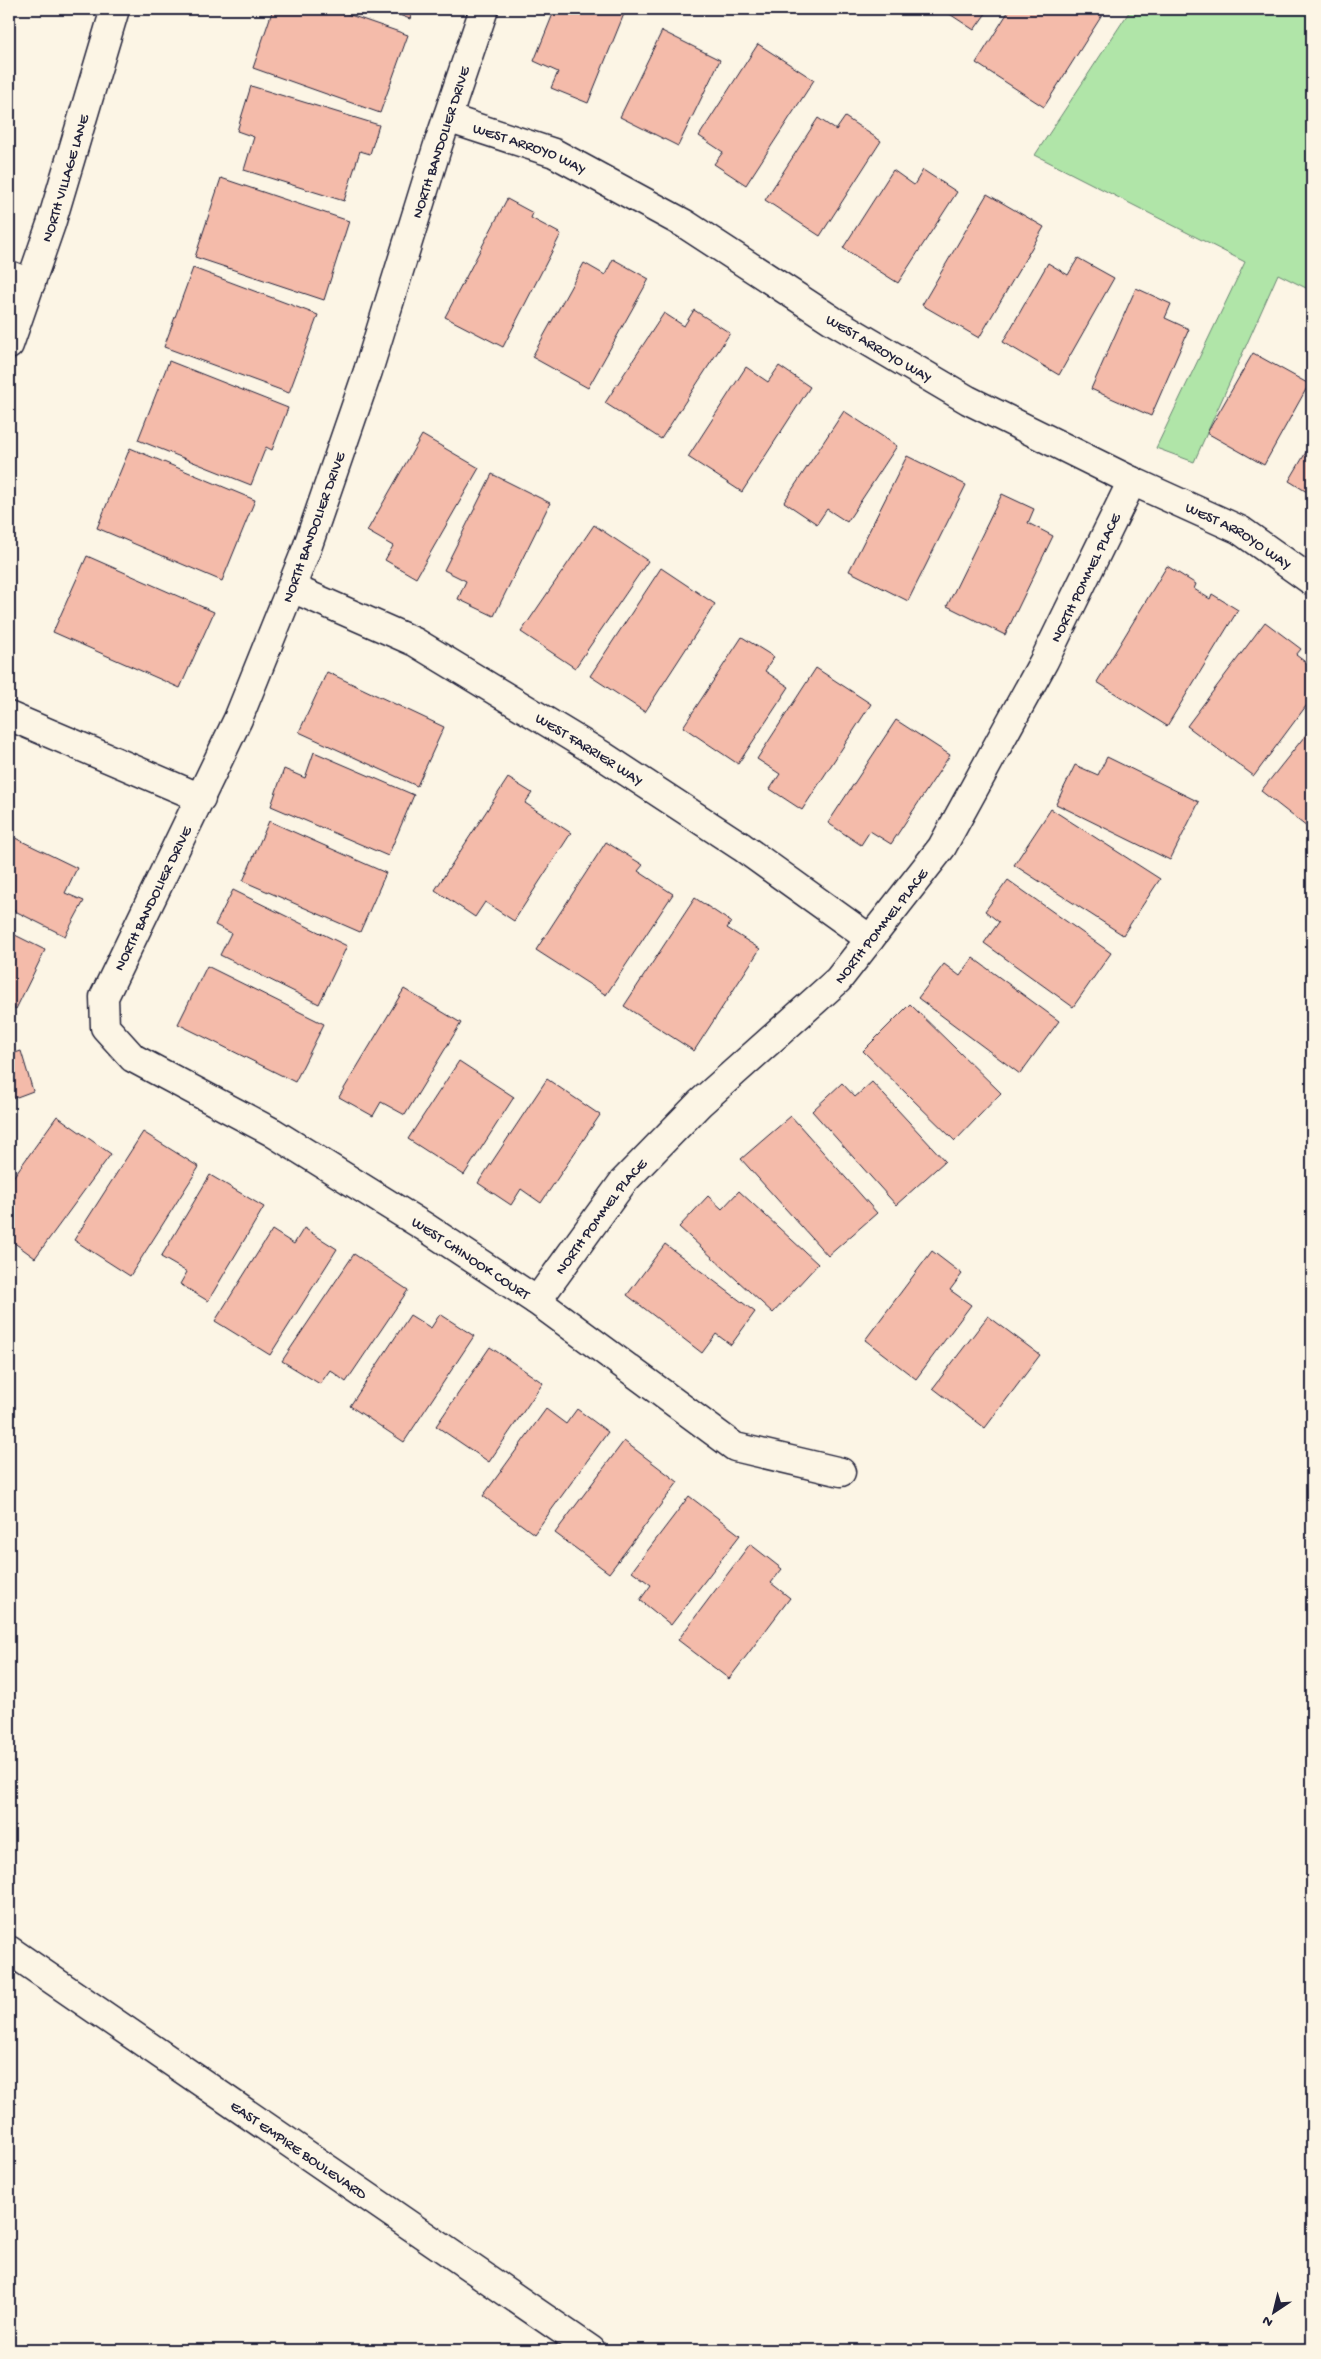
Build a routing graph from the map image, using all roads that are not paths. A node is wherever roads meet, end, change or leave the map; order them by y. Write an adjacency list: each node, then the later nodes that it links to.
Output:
1 (115, 9): 4 (street, NORTH VILLAGE LANE)
2 (484, 9): 3 (street, NORTH BANDOLIER DRIVE)
3 (447, 118): 6 (street, WEST ARROYO WAY); 8 (street, NORTH BANDOLIER DRIVE)
4 (20, 279): 5 (street, NORTH VILLAGE LANE)
5 (9, 345)
6 (1132, 481): 7 (street, WEST ARROYO WAY); 11 (street, NORTH POMMEL PLACE)
7 (1312, 581)
8 (292, 588): 10 (street, NORTH BANDOLIER DRIVE); 11 (street, WEST FARRIER WAY)
9 (9, 716): 10 (street)
10 (201, 798): 12 (street, NORTH BANDOLIER DRIVE)
11 (870, 939): 13 (street, NORTH POMMEL PLACE)
12 (105, 1027): 13 (street, WEST CHINOOK COURT)
13 (537, 1301): 14 (street, WEST CHINOOK COURT)
14 (841, 1472)
15 (9, 1950): 16 (street, EAST EMPIRE BOULEVARD)
16 (591, 2350)

